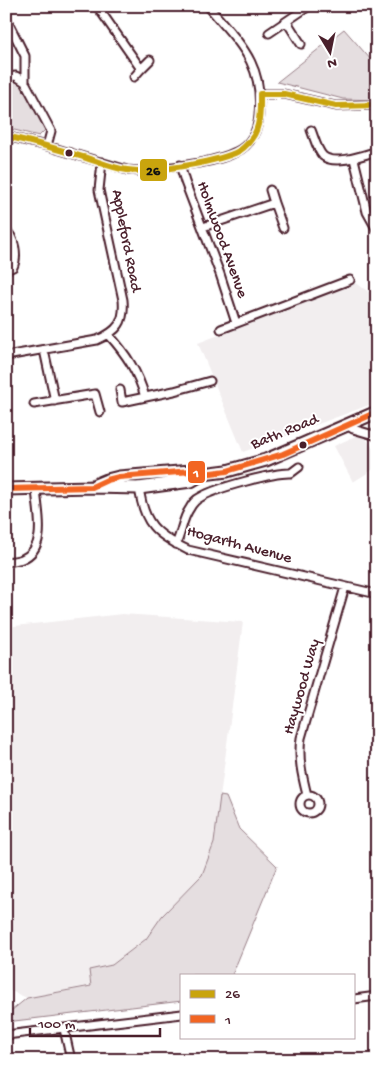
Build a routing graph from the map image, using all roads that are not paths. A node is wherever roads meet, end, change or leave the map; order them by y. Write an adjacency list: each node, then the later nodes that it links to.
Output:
1 (97, 6): 9 (street)
2 (208, 6): 13 (street)
3 (308, 6): 5 (street)
4 (6, 18): 12 (street)
5 (287, 22): 6 (street); 7 (street)
6 (270, 33)
7 (302, 44)
8 (150, 60): 9 (street)
9 (141, 69): 11 (street)
10 (6, 77): 12 (street)
11 (134, 77)
12 (25, 82): 17 (street)
13 (260, 94): 14 (street); 21 (street)
14 (377, 105)
15 (311, 130): 19 (street)
16 (6, 136): 17 (street)
17 (47, 146): 20 (street)
18 (377, 151): 19 (street)
19 (354, 159): 26 (street)
20 (102, 162): 21 (street); 32 (street, Appleford Road)
21 (180, 165): 24 (street, Holmwood Avenue)
22 (270, 190): 23 (street)
23 (274, 203): 24 (street); 25 (street)
24 (203, 227): 30 (street, Holmwood Avenue)
25 (283, 228)
26 (377, 230)
27 (6, 231): 28 (street)
28 (6, 270)
29 (350, 280): 30 (street, Holmwood Avenue)
30 (236, 323): 31 (street, Holmwood Avenue)
31 (221, 329)
32 (108, 335): 33 (street); 37 (street)
33 (44, 350): 34 (street); 38 (street)
34 (6, 356)
35 (210, 380): 37 (street)
36 (120, 390): 37 (street)
37 (145, 397)
38 (54, 401): 39 (street); 40 (street)
39 (34, 404)
40 (100, 412)
41 (377, 412): 42 (main road, Bath Road)
42 (347, 425): 43 (street); 45 (main road, Bath Road)
43 (377, 436)
44 (299, 468): 51 (street)
45 (204, 474): 46 (main road, Bath Road); 49 (main road, Bath Road)
46 (138, 476): 47 (main road, Bath Road); 49 (street, Hogarth Avenue)
47 (92, 487): 48 (main road, Bath Road); 49 (main road, Bath Road)
48 (36, 488): 50 (main road, Bath Road); 52 (street)
49 (139, 488): 51 (street, Hogarth Avenue)
50 (6, 489)
51 (176, 544): 53 (street, Hogarth Avenue)
52 (6, 562)
53 (345, 587): 54 (street, Hogarth Avenue); 55 (street, Haywood Way)
54 (377, 594)
55 (307, 795)
56 (377, 996): 57 (street)
57 (356, 999)
58 (180, 1014): 59 (street)
59 (64, 1029): 60 (street); 61 (street)
60 (6, 1035)
61 (71, 1060)

